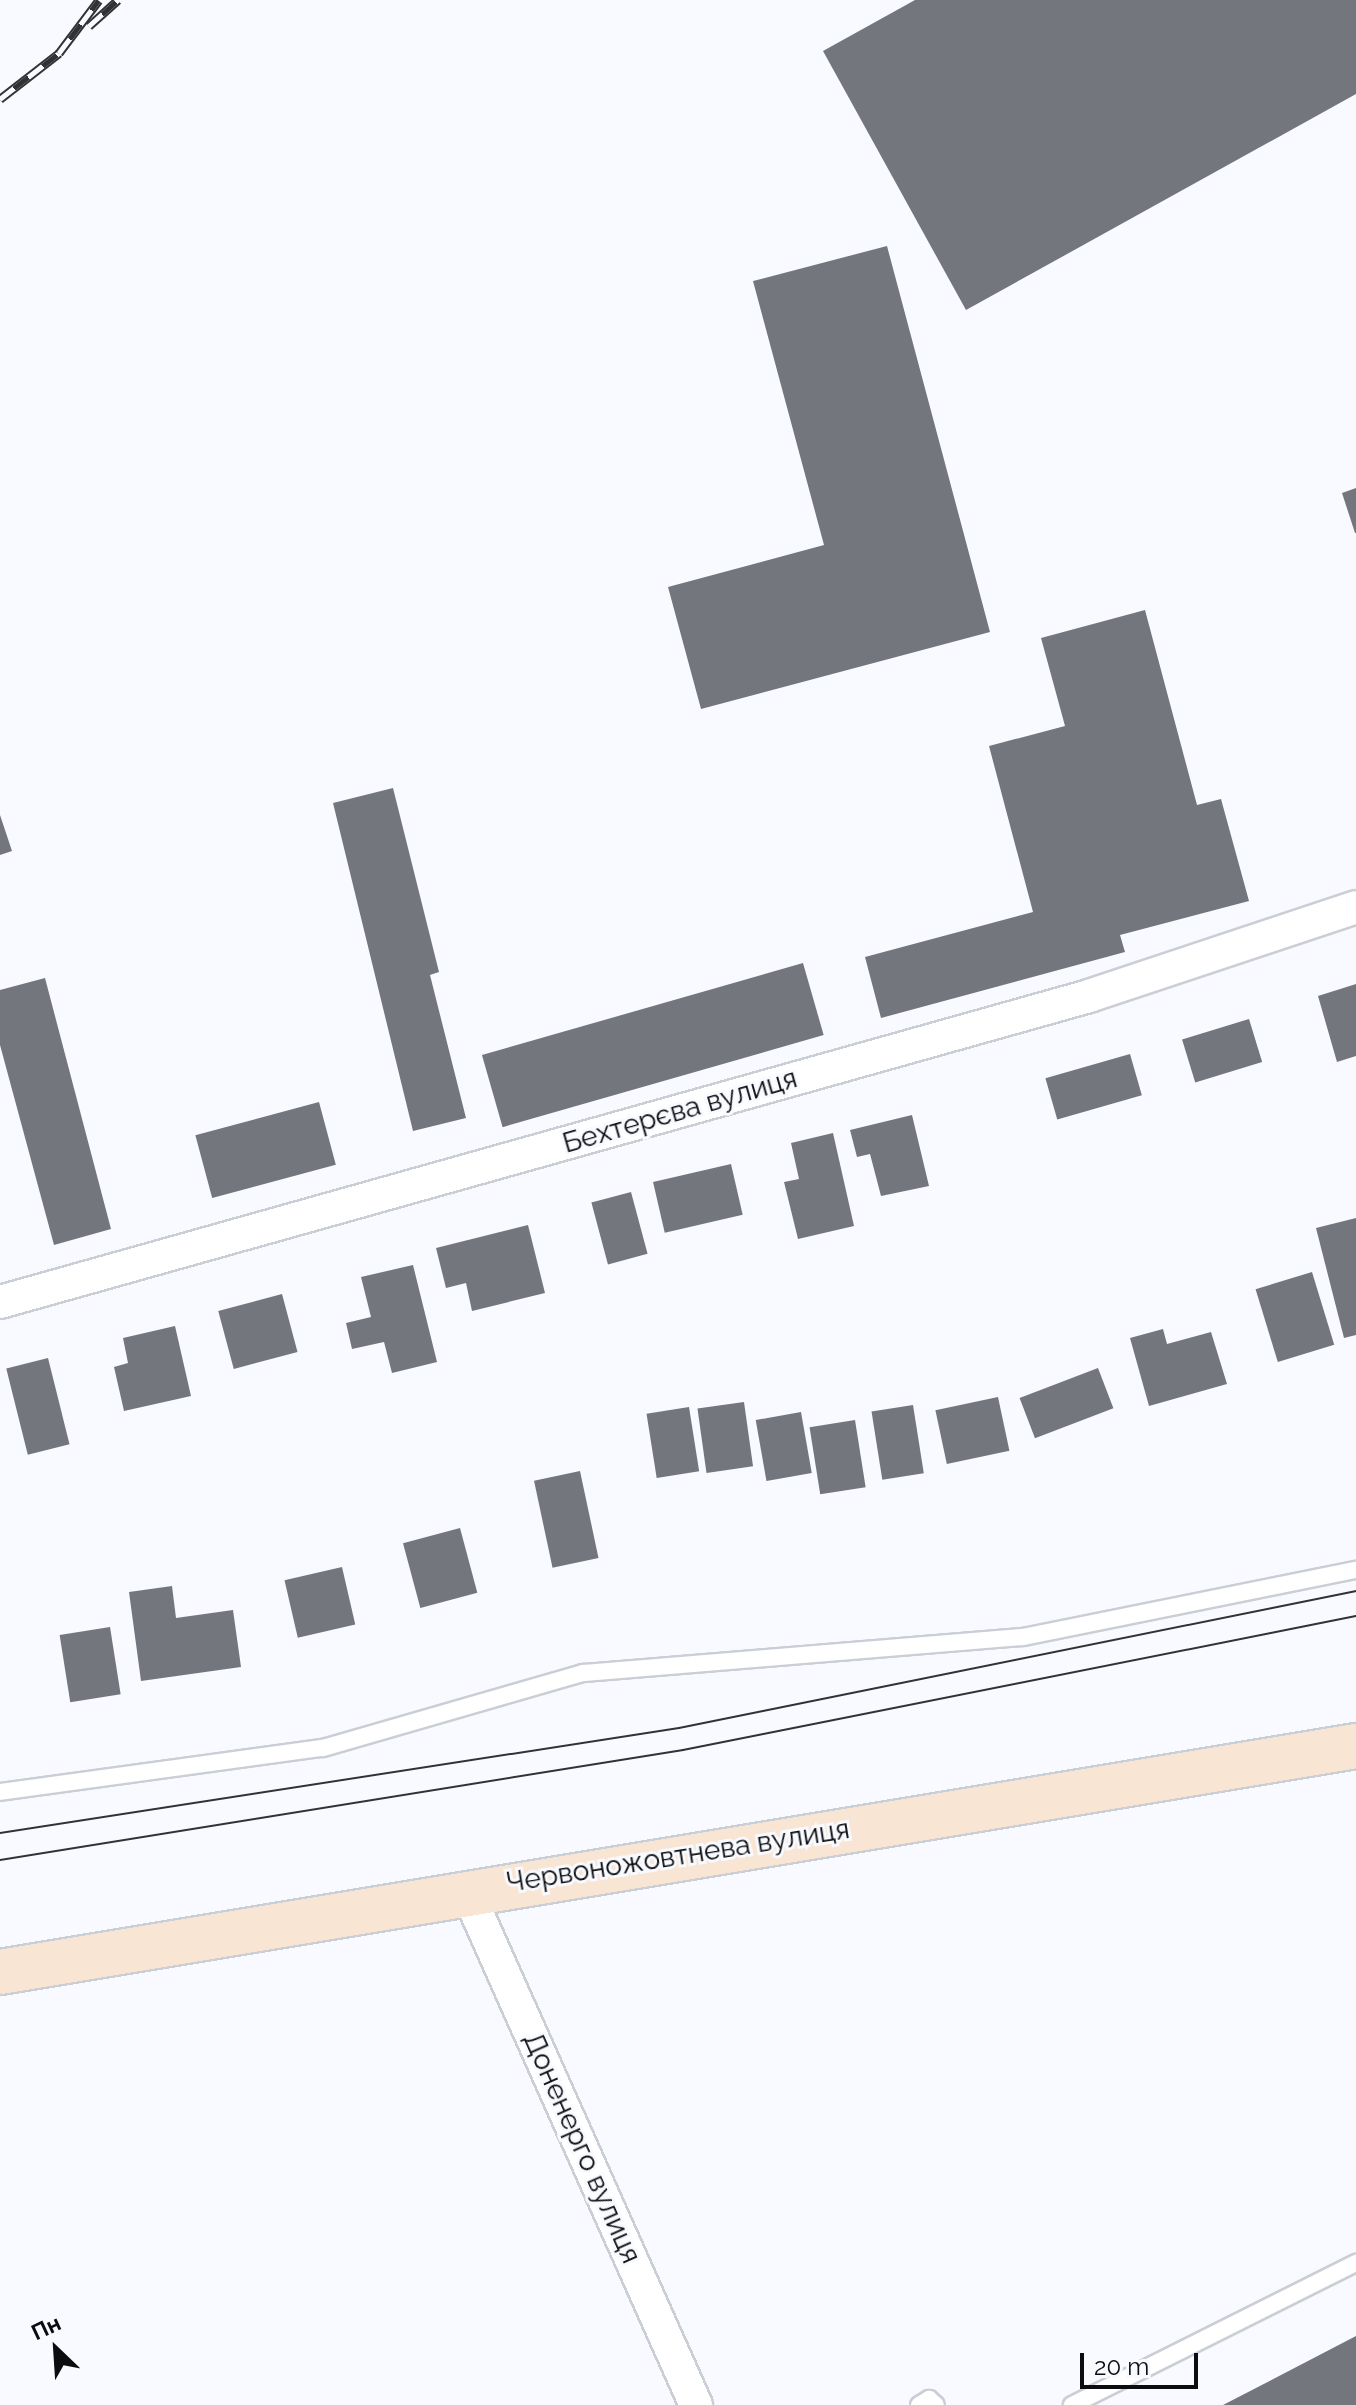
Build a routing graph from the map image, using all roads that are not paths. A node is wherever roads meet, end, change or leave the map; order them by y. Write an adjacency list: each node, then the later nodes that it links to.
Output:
1 (1356, 907): 2 (street, Бехтерєва вулиця)
2 (0, 1302)
3 (1356, 1570): 5 (lane)
4 (1356, 1746): 6 (main road, Червоножовтнева вулиця)
5 (0, 1792)
6 (467, 1891): 7 (main road, Червоножовтнева вулиця); 9 (street, Доненерго вулиця)
7 (0, 1972)
8 (1356, 2263): 12 (lane)
9 (696, 2405)
10 (919, 2405): 11 (lane)
11 (936, 2405)
12 (1072, 2405)

